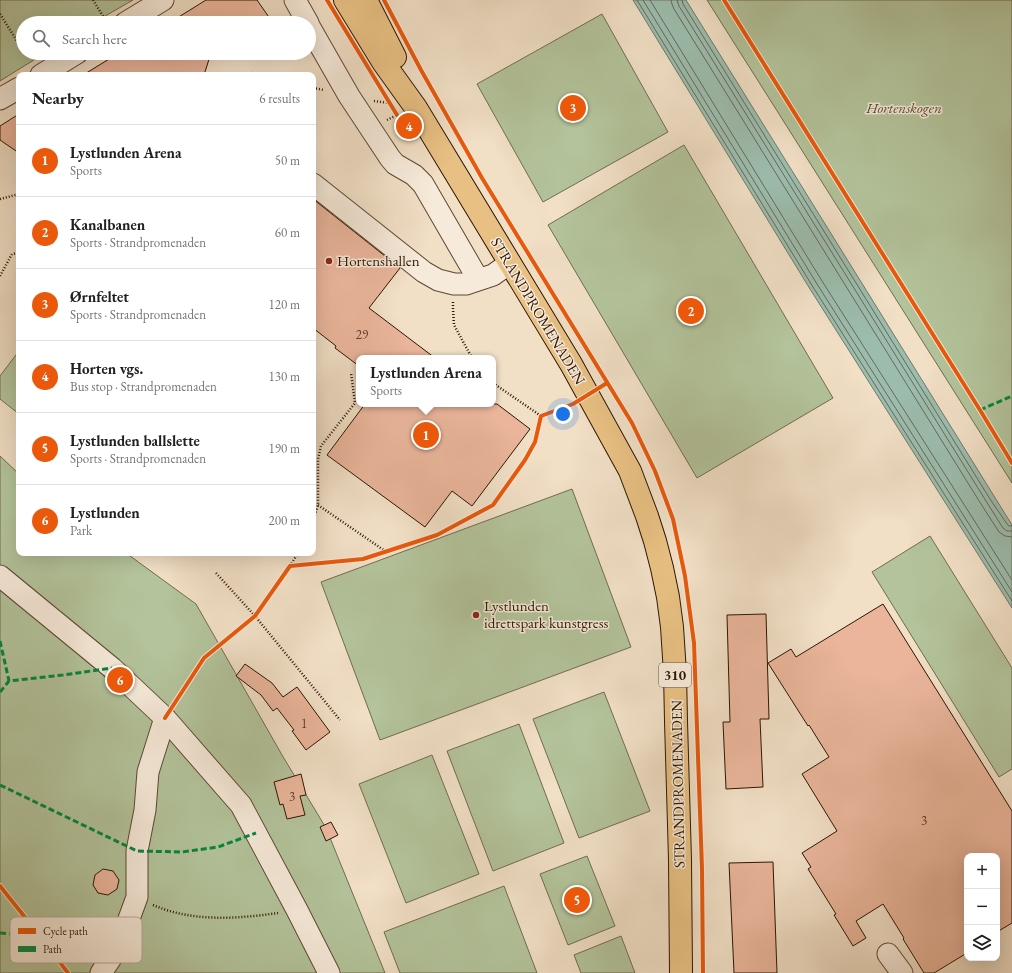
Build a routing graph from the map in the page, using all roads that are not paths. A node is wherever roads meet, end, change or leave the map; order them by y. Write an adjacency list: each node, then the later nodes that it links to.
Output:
1 (163, 0): 5 (street)
2 (295, 0): 6 (street)
3 (345, 0): 12 (main road, STRANDPROMENADEN / 310)
4 (366, 0): 12 (main road, STRANDPROMENADEN / 310)
5 (137, 16)
6 (304, 16)
7 (316, 38): 15 (street)
8 (66, 60): 9 (street)
9 (46, 72)
10 (16, 90): 11 (street)
11 (0, 99)
12 (407, 112): 14 (main road, STRANDPROMENADEN / 310)
13 (316, 186): 15 (street)
14 (510, 263): 15 (street); 23 (main road, STRANDPROMENADEN / 310)
15 (478, 279)
16 (0, 576): 17 (street)
17 (165, 718): 18 (street); 22 (street)
18 (130, 917)
19 (888, 954): 24 (street)
20 (108, 963): 21 (street)
21 (101, 973)
22 (329, 973)
23 (681, 973)
24 (902, 973)

